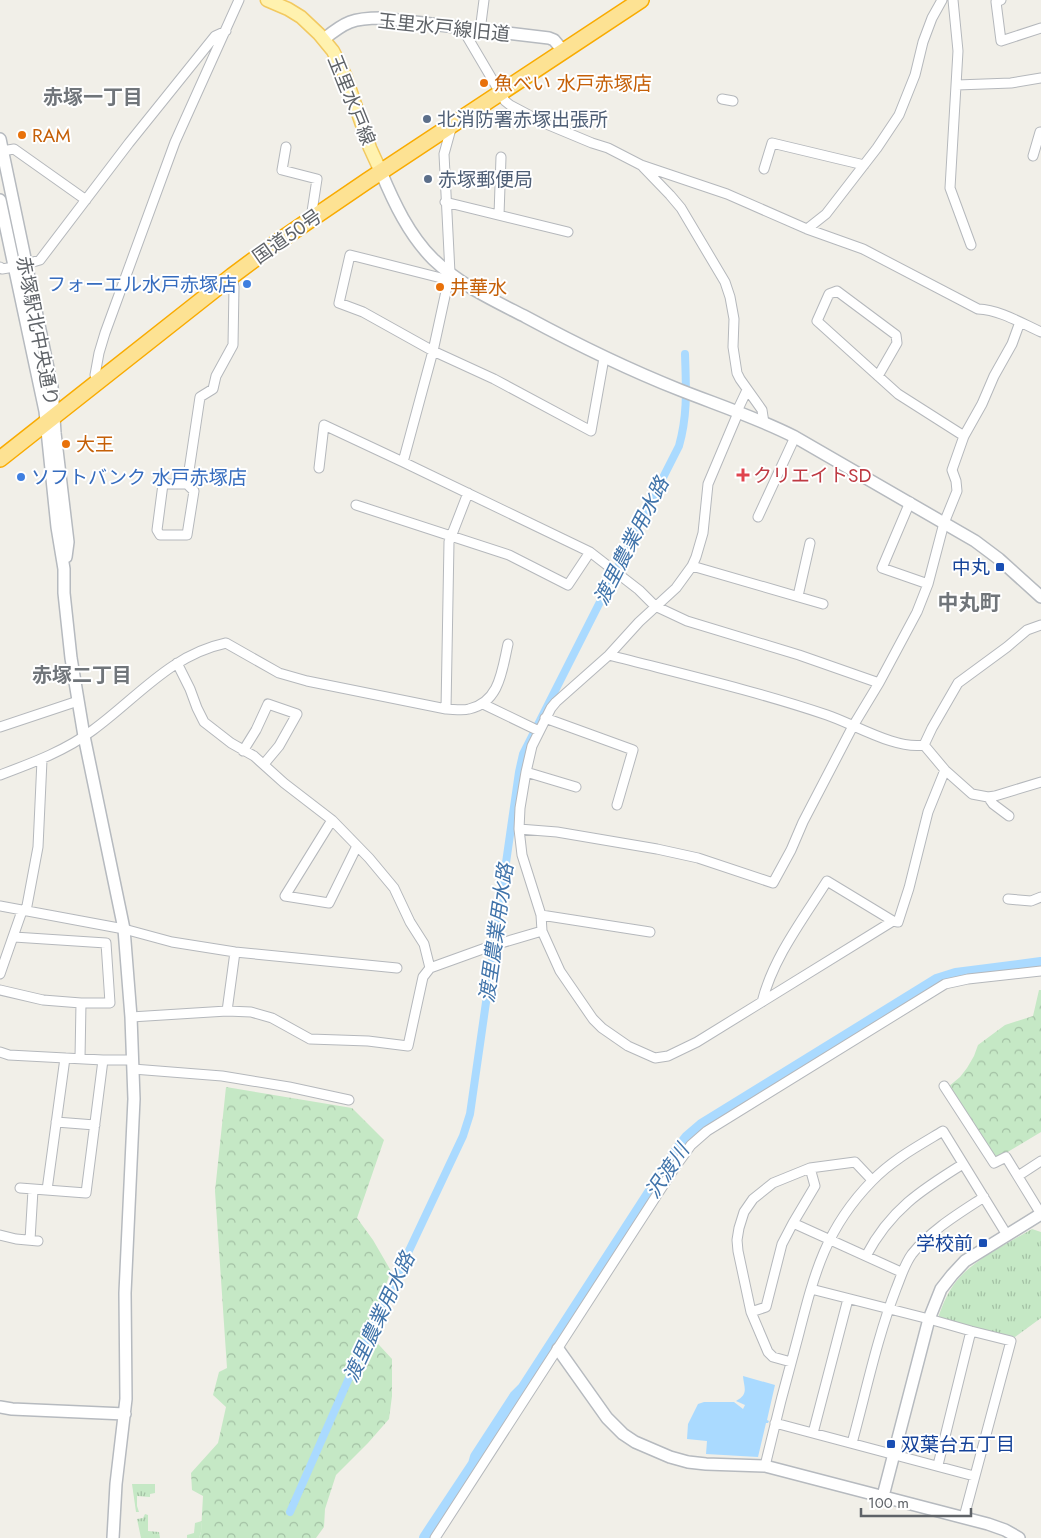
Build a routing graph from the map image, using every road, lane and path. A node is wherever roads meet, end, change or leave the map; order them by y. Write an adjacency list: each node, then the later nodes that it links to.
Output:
1 (240, 0): 10 (street)
2 (267, 0): 12 (main road, 玉里水戸線)
3 (484, 0): 11 (street)
4 (641, 0): 13 (highway, 国道50号)
5 (942, 0): 27 (street)
6 (953, 0): 15 (street)
7 (1001, 0): 9 (street)
8 (462, 28): 11 (street, 玉里水戸線旧道); 12 (street, 玉里水戸線旧道); 16 (street)
9 (1041, 28)
10 (226, 31): 32 (street); 50 (street)
11 (480, 31): 13 (street, 玉里水戸線旧道)
12 (324, 39): 29 (main road, 玉里水戸線)
13 (564, 52): 16 (highway, 国道50号)
14 (1041, 78): 15 (street)
15 (957, 85): 38 (street)
16 (500, 93): 19 (highway, 国道50号); 26 (street)
17 (722, 99): 18 (street)
18 (733, 101)
19 (452, 125): 29 (highway, 国道50号); 33 (street)
20 (1040, 132): 24 (street)
21 (0, 139): 23 (street, 赤塚駅北中央通り)
22 (286, 147): 35 (street)
23 (2, 151): 30 (street, 赤塚駅北中央通り); 32 (street)
24 (1033, 156)
25 (501, 157): 34 (street)
26 (641, 165): 36 (street); 51 (street)
27 (864, 165): 28 (street); 36 (street)
28 (764, 169)
29 (380, 172): 35 (highway, 国道50号); 42 (street)
30 (4, 178): 39 (street, 赤塚駅北中央通り)
31 (0, 200): 39 (street, 赤塚駅北中央通り)
32 (86, 200): 39 (street)
33 (445, 202): 34 (street); 42 (street)
34 (500, 215): 37 (street)
35 (311, 218): 41 (highway, 国道50号)
36 (807, 229): 45 (street)
37 (568, 232)
38 (971, 245)
39 (20, 265): 40 (street); 43 (street, 赤塚駅北中央通り); 44 (street, 赤塚駅北中央通り)
40 (0, 267)
41 (232, 276): 50 (highway, 国道50号); 60 (street)
42 (449, 277): 47 (street); 47 (street); 48 (street)
43 (33, 297): 44 (street); 53 (street, 赤塚駅北中央通り)
44 (21, 299): 53 (street, 赤塚駅北中央通り)
45 (1020, 322): 46 (street); 55 (street)
46 (1041, 332)
47 (433, 351): 48 (street); 58 (street)
48 (604, 358): 52 (street)
49 (878, 376): 49 (street); 55 (street)
50 (100, 381): 53 (highway, 国道50号)
51 (747, 390): 52 (street); 54 (street)
52 (738, 412): 54 (street); 69 (street)
53 (50, 420): 57 (highway, 国道50号); 80 (street, 赤塚駅北中央通り)
54 (764, 423): 56 (street)
55 (964, 436): 65 (street)
56 (795, 437): 62 (street); 64 (street)
57 (0, 459)
58 (403, 462): 59 (street); 61 (street)
59 (319, 468)
60 (187, 484): 60 (street)
61 (468, 494): 66 (street); 68 (street)
62 (910, 502): 65 (street); 70 (street)
63 (356, 505): 66 (street)
64 (758, 517)
65 (944, 523): 70 (street); 72 (street)
66 (451, 536): 68 (street); 82 (street)
67 (810, 543): 71 (street)
68 (590, 552): 74 (street)
69 (692, 566): 71 (street); 74 (street)
70 (928, 584): 79 (street)
71 (798, 596): 73 (street)
72 (1041, 597)
73 (823, 604)
74 (656, 606): 77 (street); 79 (street)
75 (1041, 626): 88 (street)
76 (508, 644): 81 (street)
77 (609, 655): 83 (street); 84 (street)
78 (177, 663): 82 (street); 87 (street); 89 (street)
79 (880, 683): 84 (street)
80 (78, 701): 85 (street); 87 (street, 赤塚駅北中央通り)
81 (483, 704): 82 (street); 86 (street)
82 (446, 708)
83 (545, 718): 86 (street); 98 (street)
84 (853, 726): 88 (street); 101 (street)
85 (0, 727)
86 (536, 730): 93 (street)
87 (84, 736): 90 (street); 109 (street, 赤塚駅北中央通り)
88 (924, 745): 92 (street)
89 (243, 750): 91 (street); 91 (street)
90 (42, 760): 94 (street); 106 (street)
91 (264, 764): 100 (street)
92 (945, 770): 97 (street); 108 (street)
93 (526, 772): 96 (street); 101 (street)
94 (0, 775)
95 (1041, 782): 97 (street)
96 (576, 787)
97 (988, 797): 99 (street)
98 (617, 804)
99 (1009, 816)
100 (332, 820): 102 (street); 102 (street)
101 (519, 829): 107 (street)
102 (357, 846): 115 (street)
103 (1041, 897): 104 (street)
104 (1008, 899)
105 (0, 906): 106 (street)
106 (24, 911): 109 (street); 112 (street)
107 (541, 915): 110 (street); 111 (street)
108 (893, 921): 119 (street); 119 (street)
109 (124, 929): 113 (street); 122 (street, 赤塚駅北中央通り)
110 (542, 931): 115 (street); 119 (street)
111 (650, 932)
112 (14, 937): 117 (street); 120 (street)
113 (235, 952): 114 (street); 121 (street)
114 (397, 968)
115 (430, 968): 121 (street)
116 (1041, 970): 154 (street)
117 (0, 974)
118 (0, 990): 120 (street)
119 (762, 1002)
120 (81, 1003): 125 (street)
121 (227, 1011): 122 (street)
122 (131, 1017): 127 (street, 赤塚駅北中央通り)
123 (0, 1052): 124 (street)
124 (65, 1058): 125 (street); 130 (street)
125 (80, 1058): 126 (street)
126 (103, 1060): 127 (street); 131 (street)
127 (133, 1064): 129 (street); 157 (street, 赤塚駅北中央通り)
128 (944, 1086): 135 (street)
129 (350, 1100)
130 (56, 1122): 131 (street); 139 (street)
131 (94, 1126): 139 (street)
132 (1041, 1161): 135 (street)
133 (963, 1164): 136 (street); 140 (street); 146 (street)
134 (810, 1168): 136 (street); 142 (street); 151 (street)
135 (1018, 1176): 141 (street)
136 (872, 1180): 145 (street)
137 (20, 1188): 138 (street)
138 (33, 1190): 139 (street); 143 (street)
139 (47, 1190)
140 (984, 1197): 144 (street); 147 (street)
141 (1041, 1214): 144 (street)
142 (793, 1223): 145 (street); 151 (street)
143 (0, 1235)
144 (1007, 1235): 152 (street)
145 (829, 1240): 146 (street); 148 (street)
146 (866, 1256): 147 (street)
147 (901, 1272): 150 (street)
148 (811, 1289): 149 (street); 155 (street)
149 (848, 1299): 150 (street); 159 (street)
150 (888, 1309): 152 (street); 160 (street)
151 (751, 1312): 155 (street)
152 (929, 1319): 153 (street); 161 (street)
153 (971, 1332): 162 (street); 164 (street)
154 (558, 1349): 163 (street); 169 (street)
155 (791, 1362): 158 (street)
156 (0, 1407): 157 (street)
157 (125, 1414): 168 (street, 赤塚駅北中央通り)
158 (775, 1423): 159 (street); 163 (street)
159 (813, 1433): 160 (street)
160 (852, 1443): 161 (street)
161 (894, 1455): 162 (street); 165 (street)
162 (938, 1465): 164 (street)
163 (765, 1466): 165 (street)
164 (974, 1476): 166 (street)
165 (883, 1496): 166 (street)
166 (964, 1518): 167 (street)
167 (1003, 1534): 170 (street)
168 (113, 1538)
169 (435, 1538)
170 (1019, 1538)

